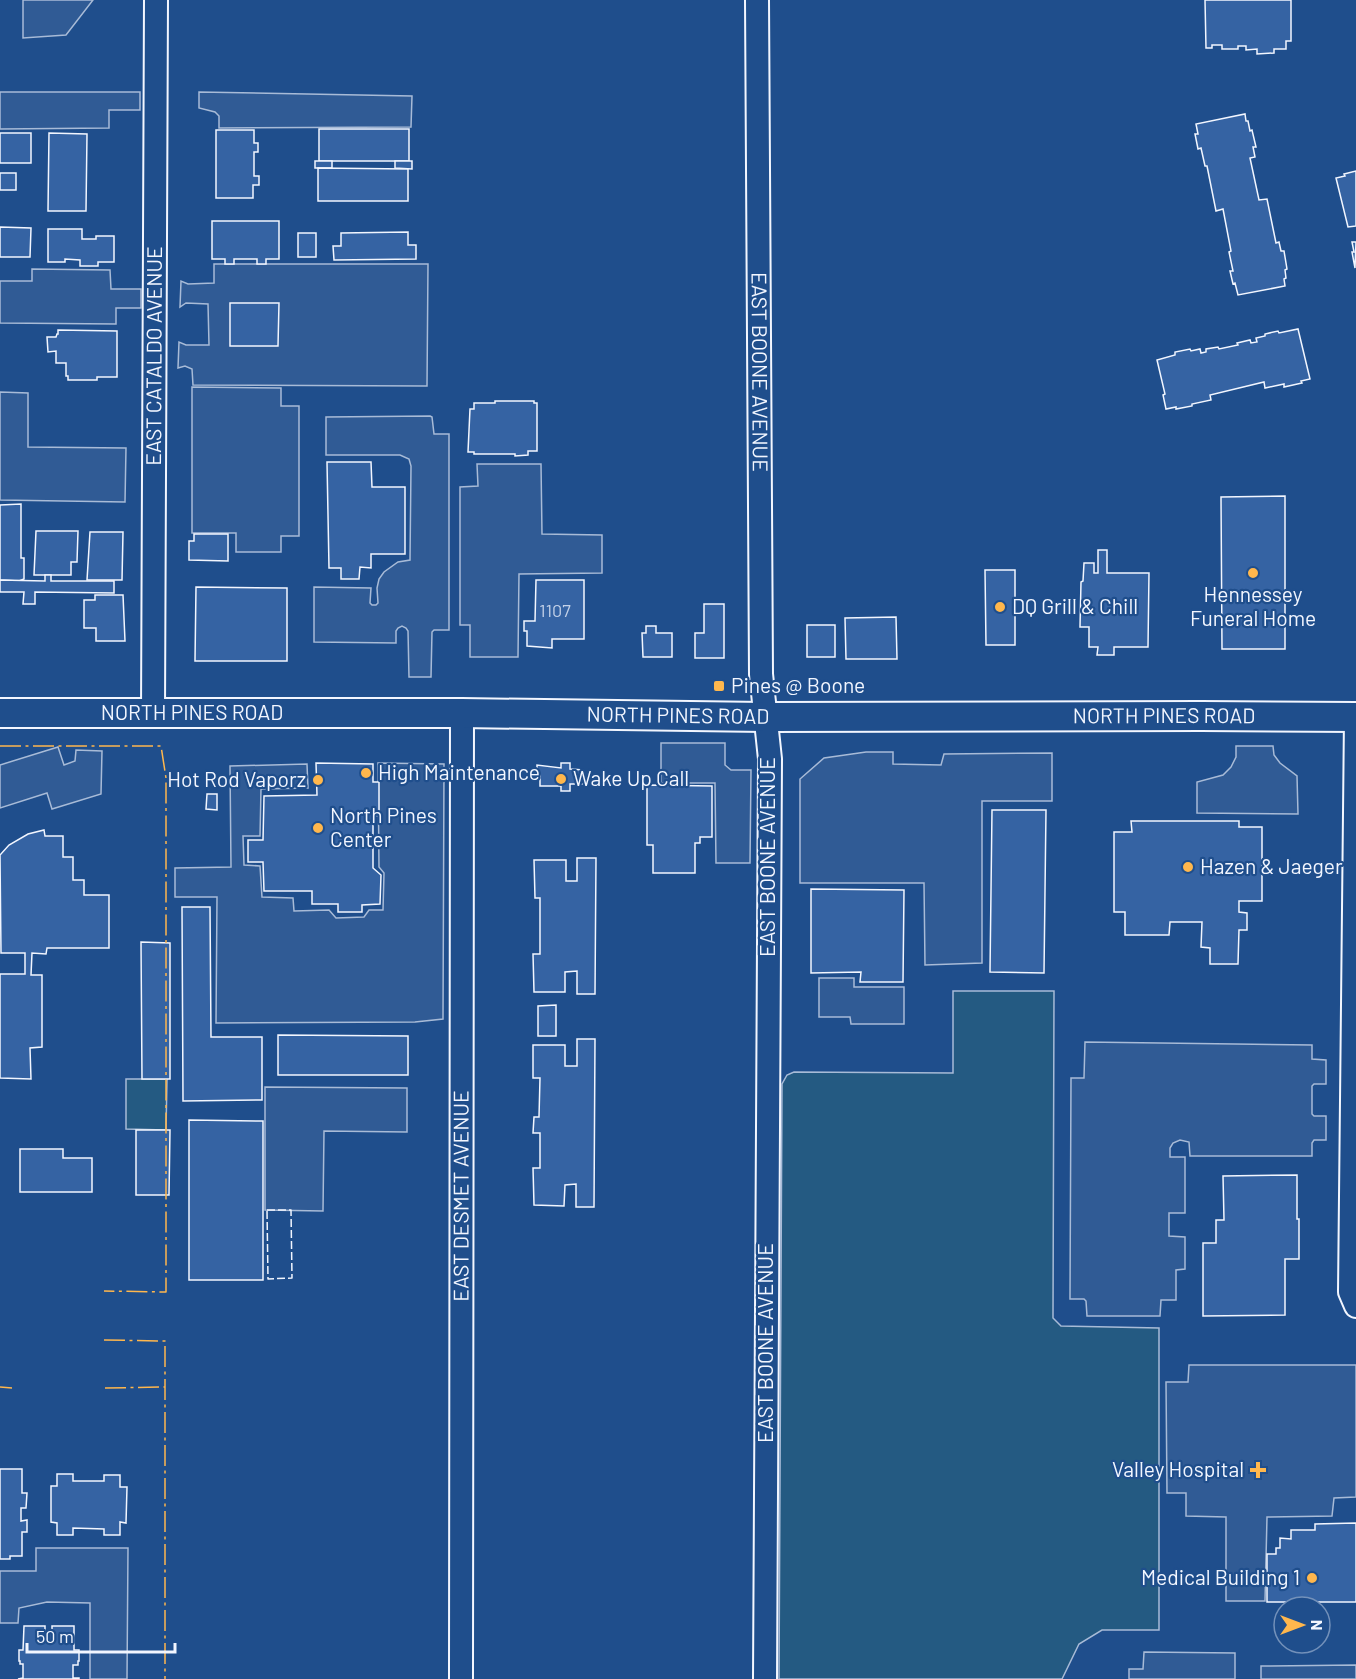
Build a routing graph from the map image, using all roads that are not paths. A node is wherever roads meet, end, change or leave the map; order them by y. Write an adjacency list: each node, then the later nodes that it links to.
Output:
1 (156, 0): 4 (street, EAST CATALDO AVENUE)
2 (757, 0): 6 (street, EAST BOONE AVENUE)
3 (0, 713): 4 (main road, NORTH PINES ROAD)
4 (153, 713): 5 (main road, NORTH PINES ROAD)
5 (462, 713): 6 (main road, NORTH PINES ROAD); 9 (street, EAST DESMET AVENUE)
6 (766, 717): 7 (main road, NORTH PINES ROAD); 10 (street, EAST BOONE AVENUE)
7 (1356, 717): 8 (street)
8 (1356, 1306)
9 (461, 1679)
10 (765, 1679)

